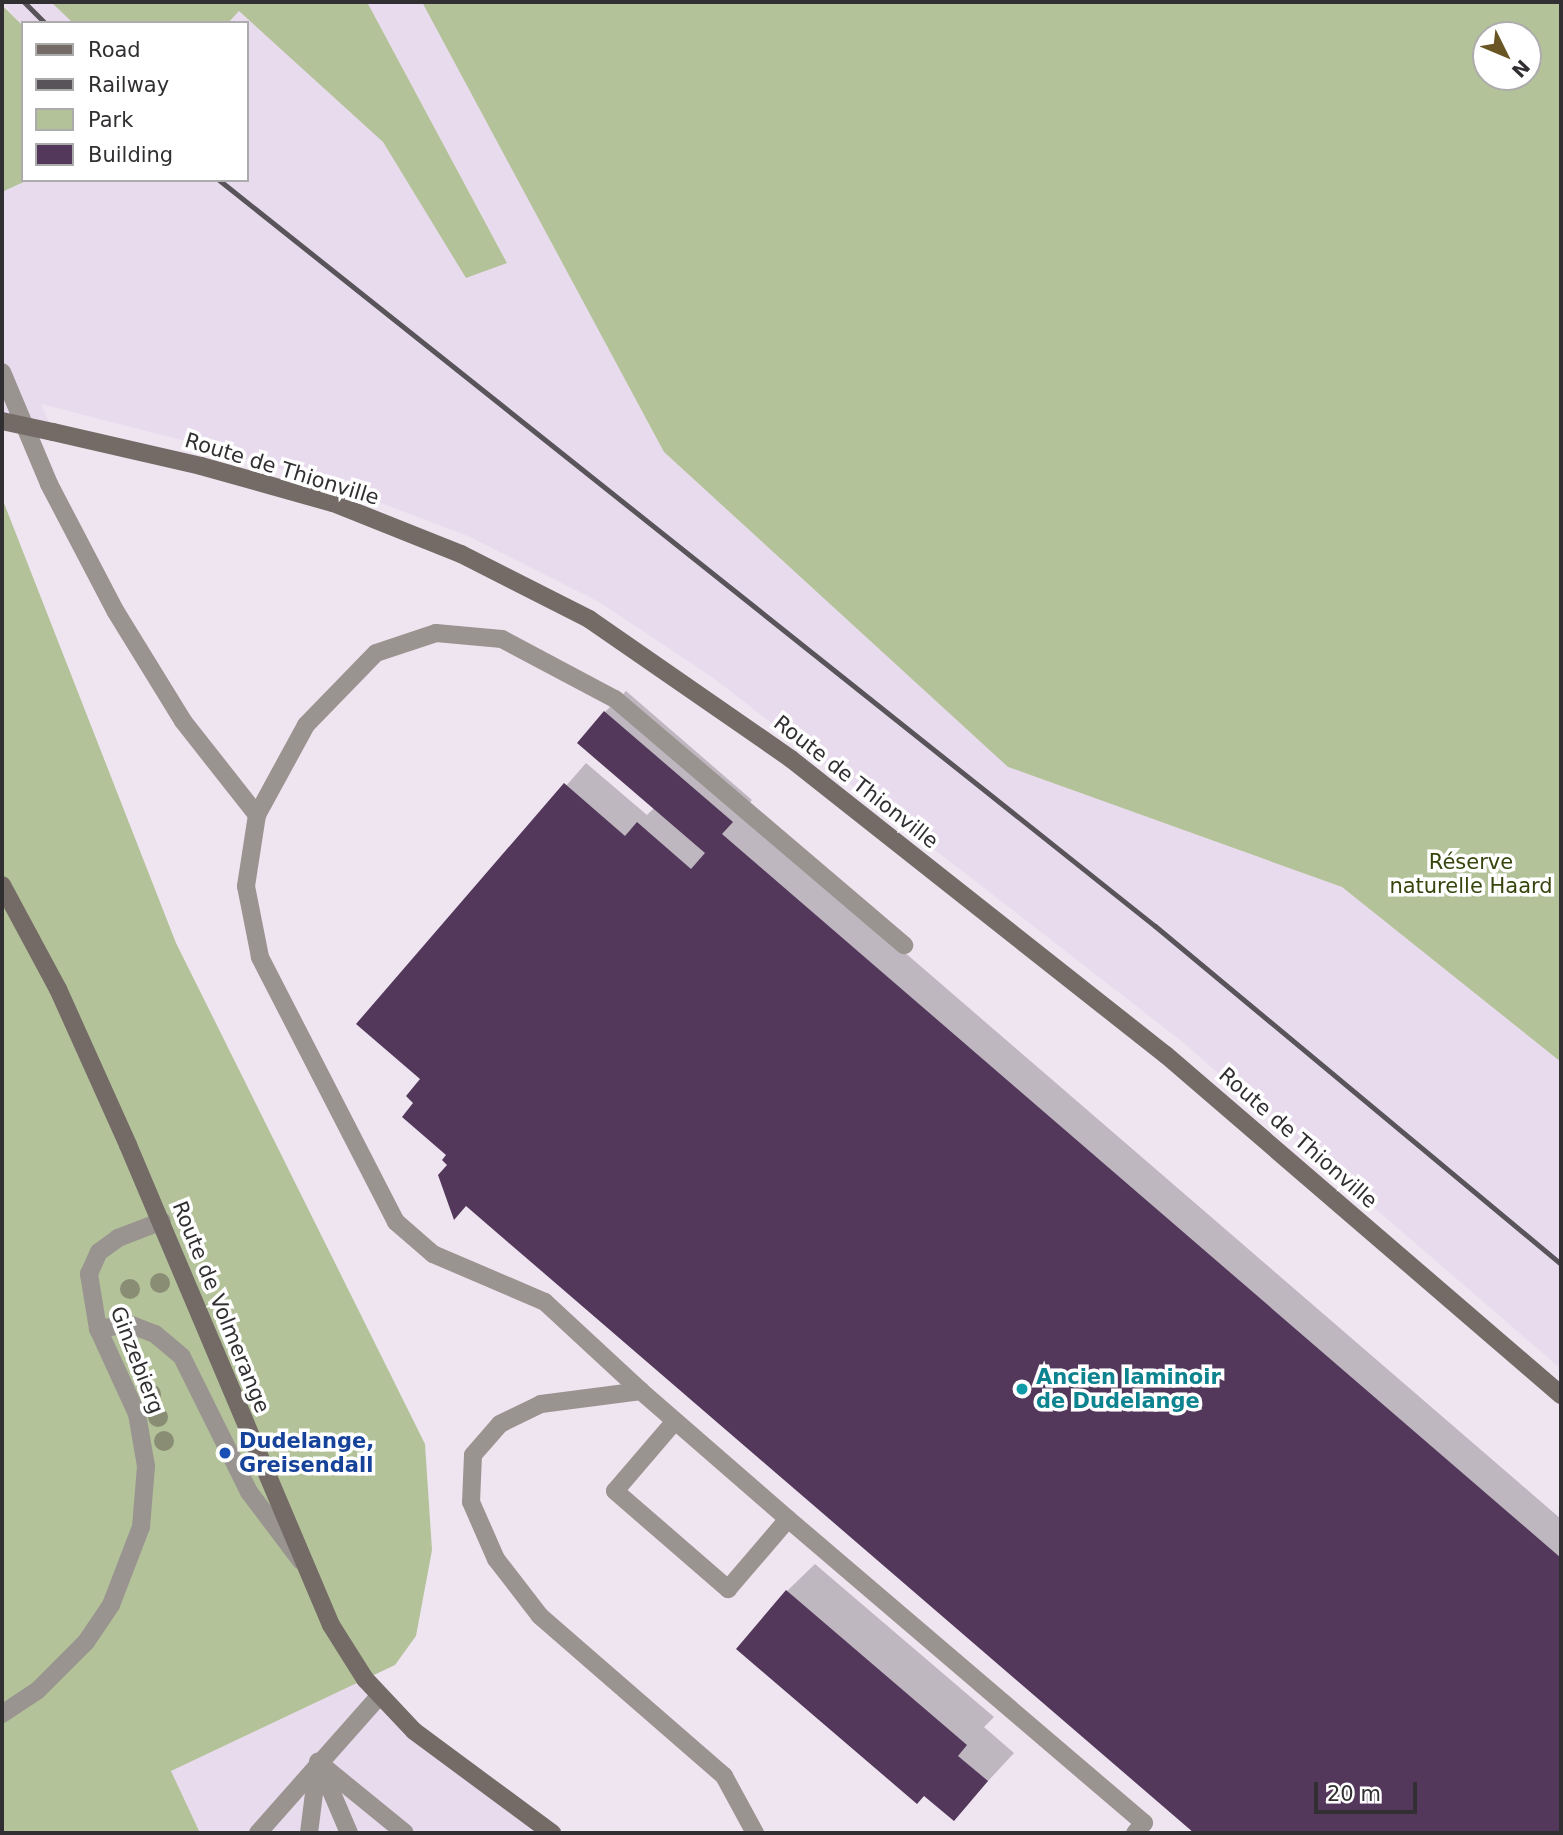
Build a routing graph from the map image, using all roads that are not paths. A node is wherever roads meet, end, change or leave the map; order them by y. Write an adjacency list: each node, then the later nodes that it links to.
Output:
1 (2, 372): 3 (street)
2 (2, 421): 9 (main road, Route de Thionville, bridge)
3 (257, 815): 5 (street); 8 (street)
4 (2, 885): 6 (main road, Route de Volmerange)
5 (904, 946)
6 (162, 1221): 7 (street, Ginzebierg); 12 (main road, Route de Volmerange)
7 (98, 1329): 12 (street); 14 (street, Ginzebierg)
8 (641, 1391): 10 (street); 16 (street)
9 (1561, 1395)
10 (675, 1421): 11 (street); 11 (street)
11 (788, 1519): 18 (street)
12 (301, 1562): 13 (main road, Route de Volmerange)
13 (379, 1696): 15 (street); 23 (main road, Route de Volmerange)
14 (2, 1714)
15 (318, 1762): 17 (street); 19 (street); 20 (street); 21 (street)
16 (746, 1829)
17 (404, 1830): 22 (street)
18 (1144, 1830)
19 (258, 1833)
20 (309, 1833)
21 (349, 1833)
22 (421, 1833)
23 (552, 1833)

